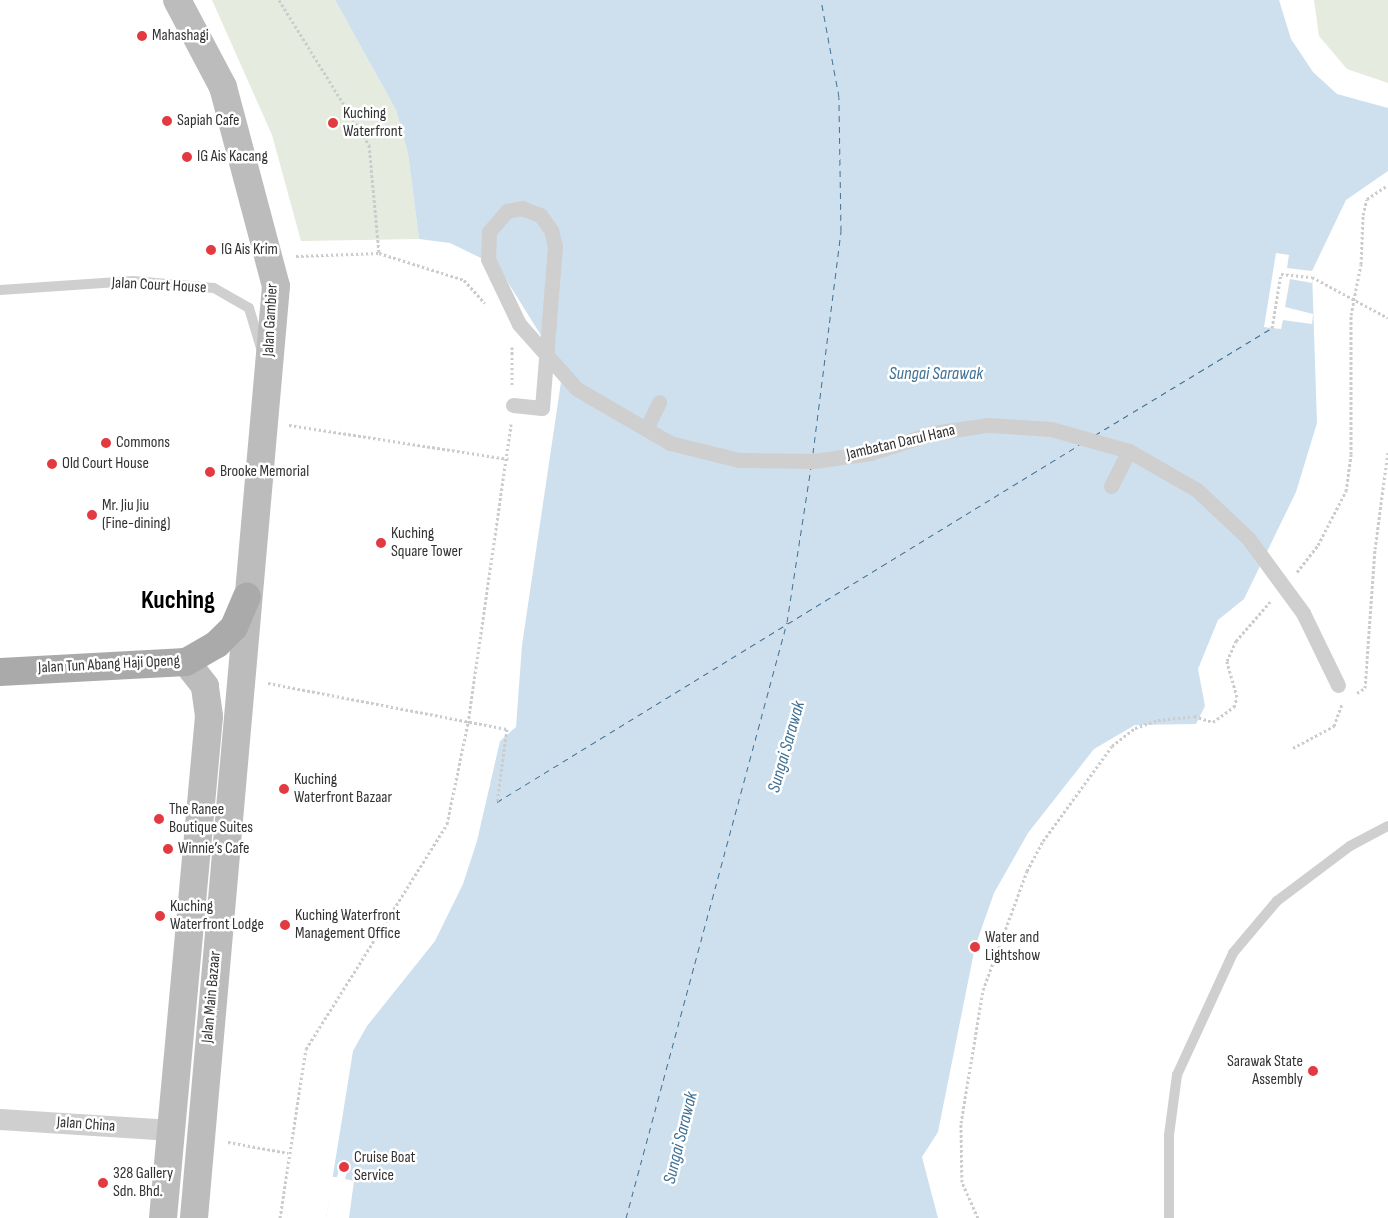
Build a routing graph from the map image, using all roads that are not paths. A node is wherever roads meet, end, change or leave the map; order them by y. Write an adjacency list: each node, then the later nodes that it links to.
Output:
1 (177, 0): 3 (main road, Jalan Gambier)
2 (0, 290): 3 (lane, Jalan Court House)
3 (268, 370): 9 (main road, Jalan Gambier)
4 (658, 402): 6 (street)
5 (512, 405): 6 (street, Jambatan Darul Hana, bridge)
6 (646, 429): 7 (street, Jambatan Darul Hana, bridge)
7 (1129, 451): 8 (street); 12 (street, Jambatan Darul Hana, bridge)
8 (1111, 486)
9 (247, 597): 10 (main road, Jalan Tun Abang Haji Openg); 17 (main road, Jalan Main Bazaar)
10 (186, 662): 11 (main road, Jalan Tun Abang Haji Openg); 15 (main road, Jalan Main Bazaar)
11 (0, 672)
12 (1338, 684)
13 (1388, 826): 18 (lane)
14 (0, 1119): 15 (street, Jalan China)
15 (172, 1130): 16 (main road, Jalan Main Bazaar)
16 (163, 1218)
17 (194, 1218)
18 (1169, 1218)

